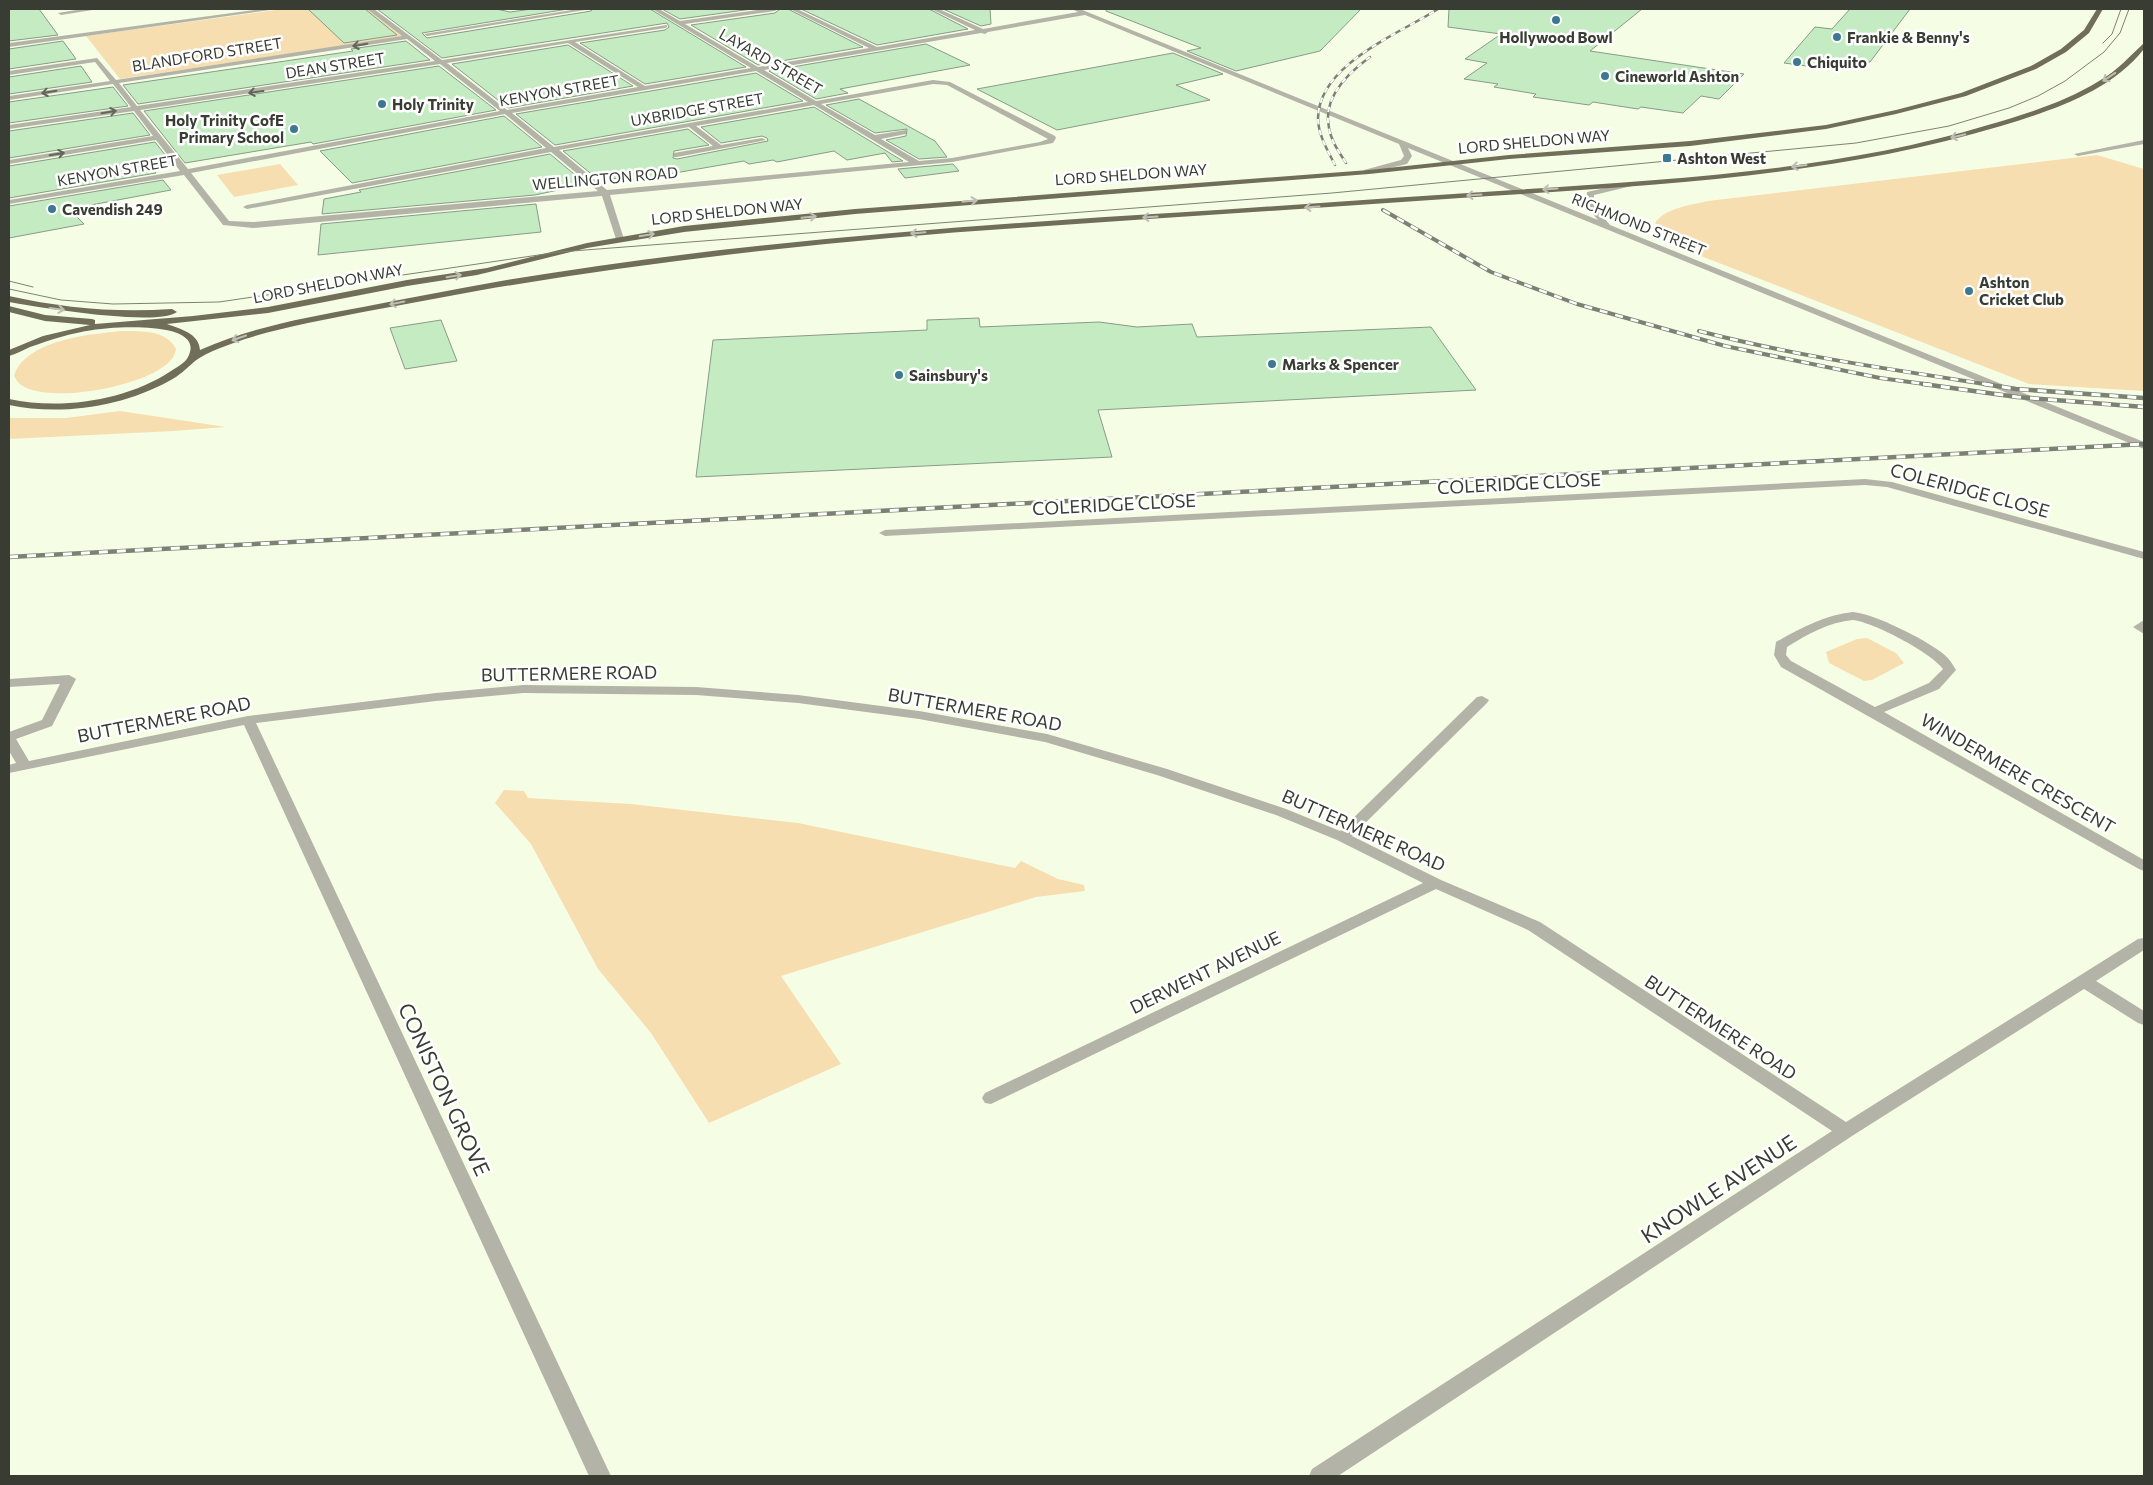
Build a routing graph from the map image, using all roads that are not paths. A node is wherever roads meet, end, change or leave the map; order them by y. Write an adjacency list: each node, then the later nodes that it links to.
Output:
1 (96, 9): 11 (street)
2 (274, 9): 21 (street)
3 (370, 9): 22 (street)
4 (588, 9): 14 (street)
5 (655, 9): 16 (street, LAYARD STREET)
6 (775, 9): 16 (street)
7 (793, 9): 26 (street)
8 (934, 9): 19 (street)
9 (1075, 9): 13 (street)
10 (2100, 9): 52 (highway, LORD SHELDON WAY)
11 (59, 11): 15 (street)
12 (523, 13): 14 (street)
13 (1086, 13): 19 (street, KENYON STREET); 43 (street, RICHMOND STREET)
14 (530, 17): 20 (street)
15 (68, 21)
16 (679, 23): 29 (street, LAYARD STREET)
17 (665, 26): 23 (street, DEAN STREET)
18 (74, 28): 21 (street)
19 (985, 32): 26 (street, KENYON STREET)
20 (427, 34)
21 (80, 36): 25 (street)
22 (408, 37): 28 (street); 31 (street, BLANDFORD STREET, one-way to 31)
23 (569, 41): 28 (street, DEAN STREET); 32 (street)
24 (2144, 44): 55 (highway, LORD SHELDON WAY, one-way to 55)
25 (9, 46)
26 (878, 50): 29 (street, KENYON STREET)
27 (97, 60): 30 (street); 31 (street)
28 (442, 62): 35 (street, DEAN STREET, one-way to 35); 36 (street)
29 (758, 70): 32 (street, KENYON STREET); 34 (street, LAYARD STREET)
30 (9, 73)
31 (114, 82): 33 (street, BLANDFORD STREET, one-way to 33); 35 (street)
32 (645, 89): 36 (street, KENYON STREET)
33 (9, 98)
34 (814, 102): 37 (street, UXBRIDGE STREET); 41 (street, LAYARD STREET); 47 (street, UXBRIDGE STREET)
35 (135, 108): 38 (street, DEAN STREET, one-way to 35); 40 (street)
36 (506, 112): 46 (street); 53 (street, KENYON STREET)
37 (689, 124): 45 (street); 46 (street, UXBRIDGE STREET)
38 (9, 127)
39 (903, 132): 41 (street)
40 (158, 137): 50 (street, one-way to 40); 53 (street)
41 (874, 138): 51 (street, LAYARD STREET)
42 (762, 140): 45 (street)
43 (1402, 142): 52 (street, RICHMOND STREET); 54 (street)
44 (2144, 142): 48 (street)
45 (719, 147): 49 (street)
46 (553, 149): 57 (street); 59 (street, UXBRIDGE STREET)
47 (987, 154): 51 (street, WELLINGTON ROAD)
48 (2078, 154)
49 (677, 155)
50 (9, 162)
51 (917, 163): 57 (street, WELLINGTON ROAD)
52 (1455, 163): 54 (highway, LORD SHELDON WAY); 56 (street, RICHMOND STREET)
53 (186, 172): 57 (street, WELLINGTON ROAD); 58 (street, KENYON STREET)
54 (1367, 172): 63 (highway, LORD SHELDON WAY, one-way to 54)
55 (1634, 183): 56 (highway, LORD SHELDON WAY, one-way to 56); 62 (street)
56 (1523, 191): 62 (street, RICHMOND STREET); 70 (highway, LORD SHELDON WAY, one-way to 70)
57 (604, 192): 63 (street)
58 (9, 202)
59 (269, 203): 60 (street, UXBRIDGE STREET); 61 (street)
60 (247, 207)
61 (276, 209)
62 (1608, 226): 72 (street, RICHMOND STREET)
63 (620, 239): 64 (highway, LORD SHELDON WAY, one-way to 63)
64 (406, 283): 65 (highway, one-way to 64); 67 (highway, LORD SHELDON WAY)
65 (9, 299)
66 (9, 309): 68 (highway)
67 (138, 324): 68 (highway); 70 (highway)
68 (117, 325): 69 (highway)
69 (9, 353)
70 (193, 357): 71 (highway)
71 (9, 402)
72 (2144, 446)
73 (885, 533): 74 (street, COLERIDGE CLOSE)
74 (2144, 556)
75 (2144, 624): 76 (street)
76 (2144, 630)
77 (9, 683): 81 (street)
78 (1482, 700): 84 (street)
79 (1874, 712): 79 (street, WINDERMERE CRESCENT); 85 (street, WINDERMERE CRESCENT)
80 (248, 720): 82 (street, BUTTERMERE ROAD); 84 (street, BUTTERMERE ROAD); 92 (street, CONISTON GROVE)
81 (9, 738): 82 (street)
82 (24, 765): 83 (street, BUTTERMERE ROAD)
83 (9, 769)
84 (1342, 838): 86 (street, BUTTERMERE ROAD)
85 (2144, 866)
86 (1436, 883): 90 (street, DERWENT AVENUE); 91 (street, BUTTERMERE ROAD)
87 (2144, 943): 88 (street, KNOWLE AVENUE)
88 (2085, 982): 89 (street); 91 (street, KNOWLE AVENUE)
89 (2144, 1019)
90 (991, 1098)
91 (1846, 1132): 93 (street, KNOWLE AVENUE)
92 (600, 1476)
93 (1320, 1476)

